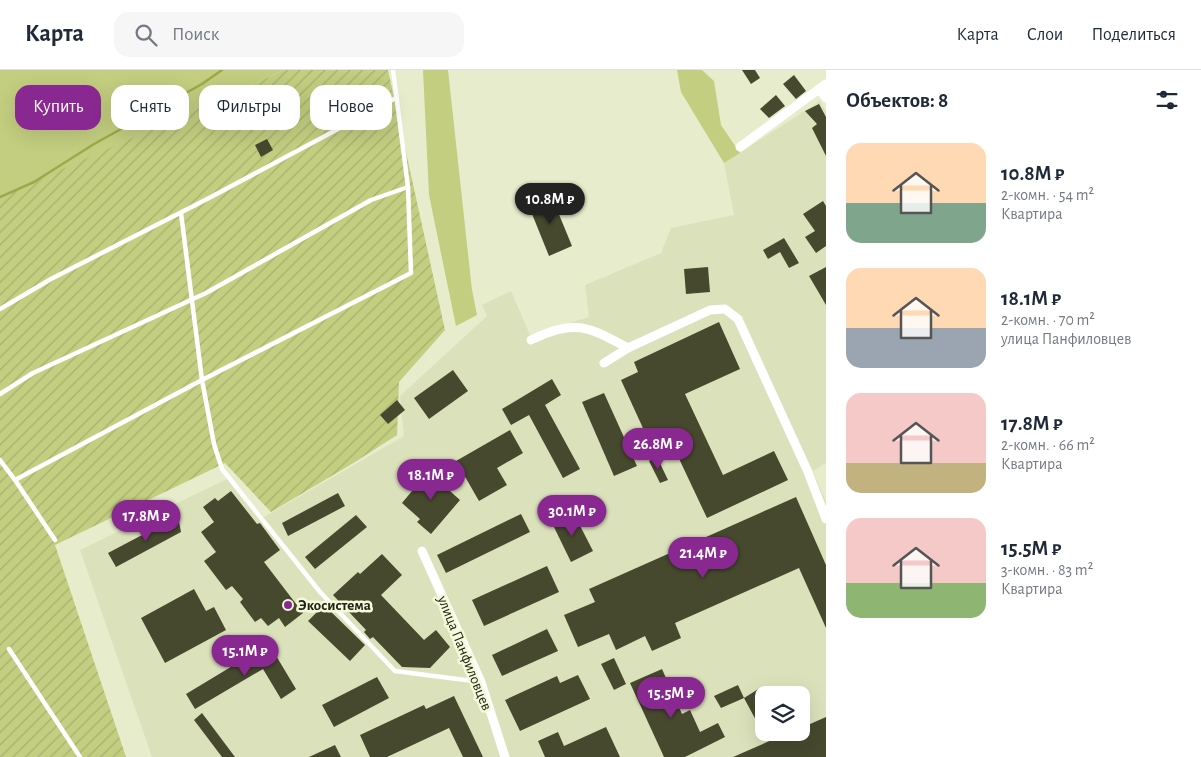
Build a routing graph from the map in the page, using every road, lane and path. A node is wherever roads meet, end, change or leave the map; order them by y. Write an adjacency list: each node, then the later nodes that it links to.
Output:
1 (393, 70): 3 (lane)
2 (823, 86): 4 (street); 5 (street)
3 (396, 98): 6 (lane); 7 (lane)
4 (826, 98)
5 (740, 147)
6 (408, 187): 8 (lane); 13 (lane)
7 (182, 213): 8 (lane); 9 (lane)
8 (192, 300): 13 (lane); 14 (lane)
9 (0, 309)
10 (531, 340): 11 (street)
11 (628, 348): 12 (street); 17 (street)
12 (604, 363)
13 (202, 380): 16 (lane); 21 (lane)
14 (0, 394)
15 (0, 460): 16 (lane)
16 (15, 480): 18 (lane)
17 (826, 519)
18 (55, 540)
19 (422, 551): 21 (street, улица Панфиловцев)
20 (9, 649): 22 (lane)
21 (481, 682): 23 (street, улица Панфиловцев)
22 (80, 757)
23 (505, 757)

